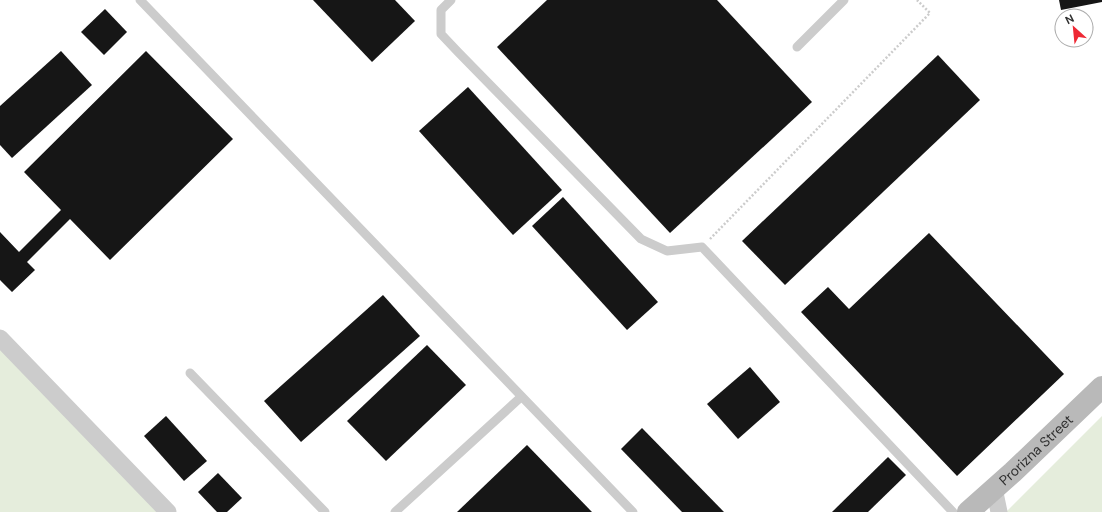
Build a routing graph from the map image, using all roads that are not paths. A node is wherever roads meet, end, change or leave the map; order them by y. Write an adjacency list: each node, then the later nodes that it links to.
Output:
1 (140, 0): 8 (lane)
2 (451, 0): 14 (lane)
3 (844, 0): 4 (lane)
4 (797, 47)
5 (1, 342): 10 (street)
6 (190, 374): 11 (lane)
7 (1102, 387): 9 (street, Prorizna Street)
8 (521, 397): 12 (lane); 13 (lane)
9 (994, 488): 15 (street, Prorizna Street); 16 (street)
10 (168, 512)
11 (325, 512)
12 (396, 512)
13 (633, 512)
14 (953, 512)
15 (968, 512)
16 (999, 512)

